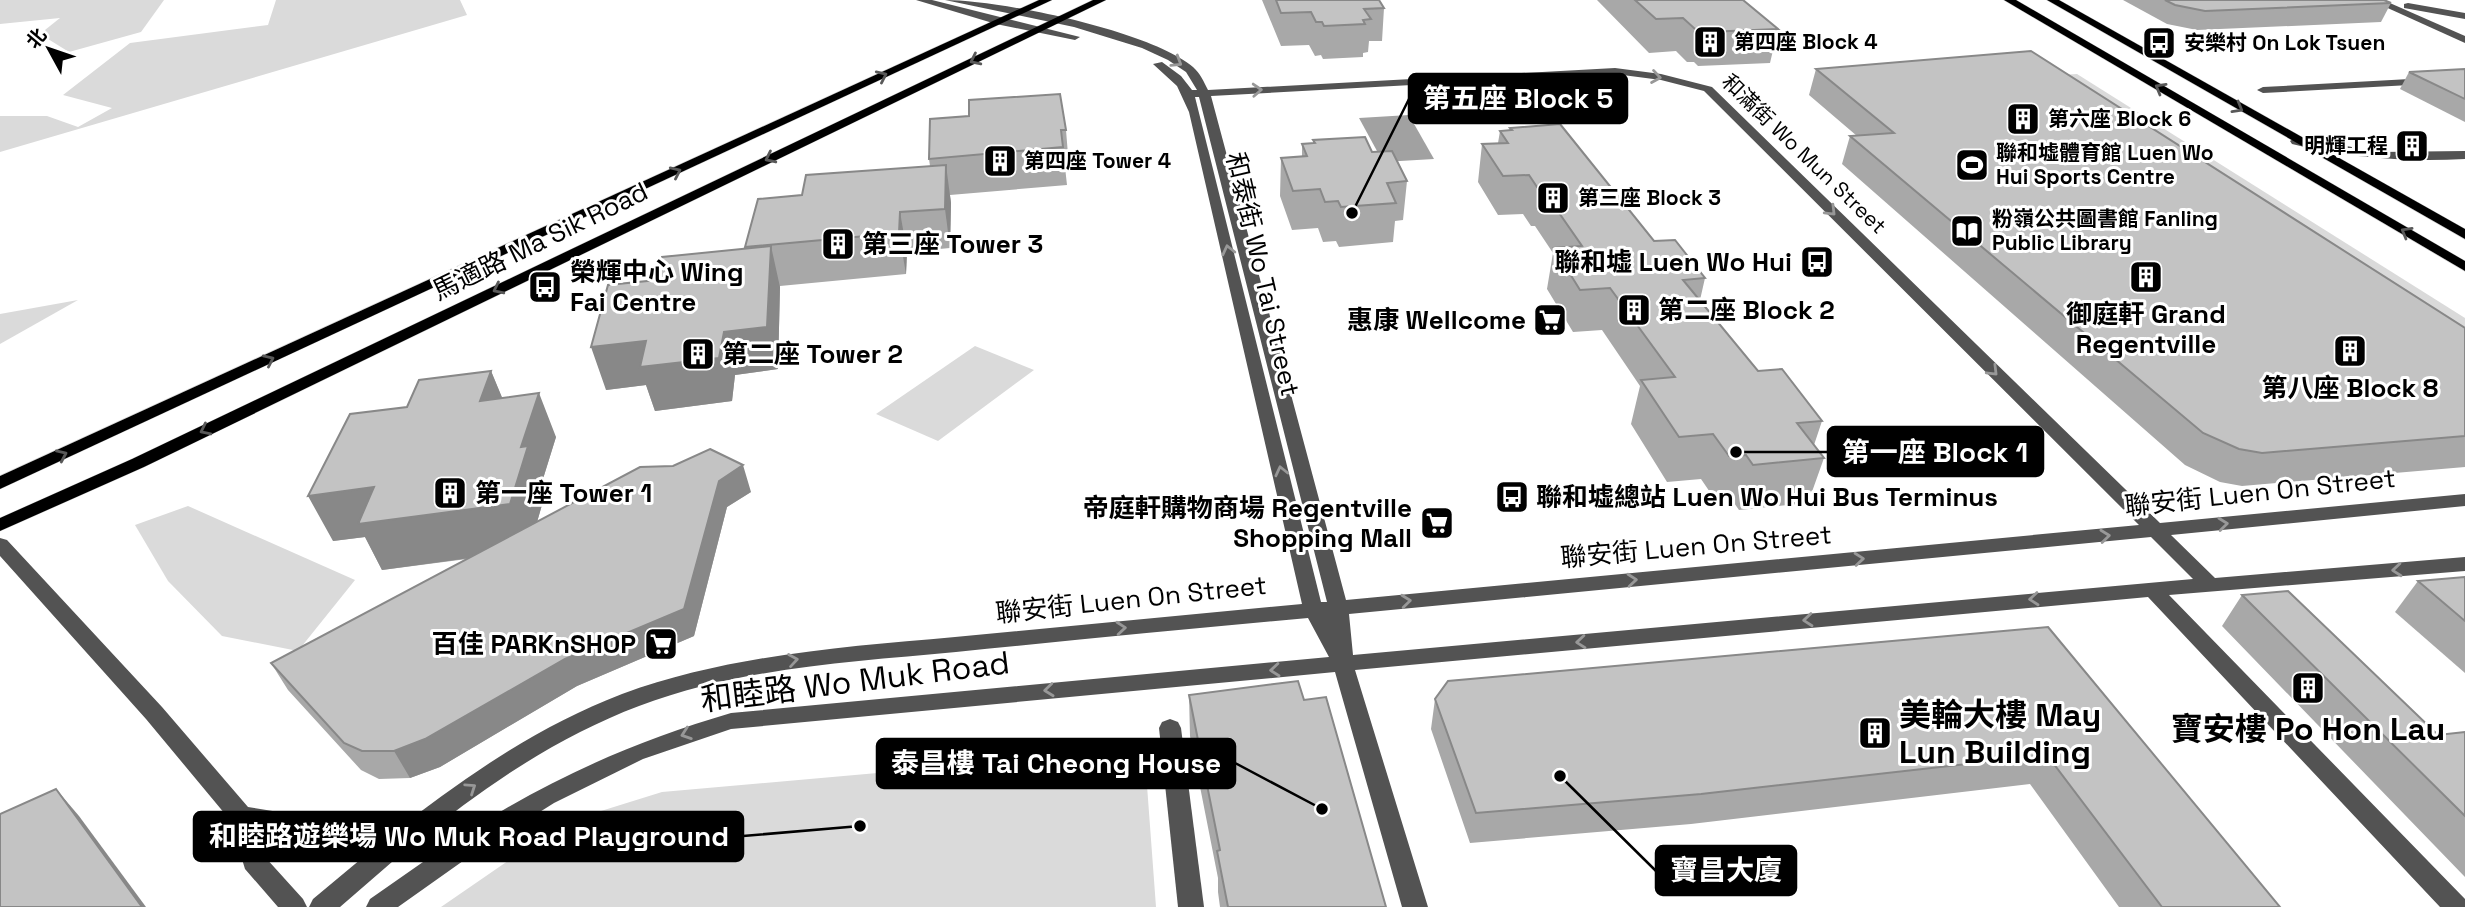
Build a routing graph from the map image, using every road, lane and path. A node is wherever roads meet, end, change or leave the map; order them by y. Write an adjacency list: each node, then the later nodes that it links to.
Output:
1 (921, 0): 11 (street, 和泰街 Wo Tai Street)
2 (950, 0): 8 (street, 和泰街 Wo Tai Street)
3 (1047, 0): 8 (main road, 馬適路 Ma Sik Road)
4 (1101, 0): 10 (main road, 馬適路 Ma Sik Road)
5 (2009, 0): 22 (main road, one-way to 5)
6 (2052, 0): 19 (main road, one-way to 19)
7 (2378, 0): 9 (street); 15 (street)
8 (1019, 13): 10 (street, 和泰街 Wo Tai Street); 11 (main road, 馬適路 Ma Sik Road)
9 (2465, 16)
10 (1056, 21): 13 (main road, 馬適路 Ma Sik Road); 18 (street, 和泰街 Wo Tai Street, one-way to 18)
11 (1000, 22): 13 (street, 和泰街 Wo Tai Street); 23 (main road, 馬適路 Ma Sik Road, one-way to 11)
12 (2465, 27): 14 (street)
13 (1036, 30): 18 (street, 和泰街 Wo Tai Street); 25 (main road, 馬適路 Ma Sik Road, one-way to 25)
14 (2465, 33)
15 (2465, 40)
16 (2465, 79): 17 (street)
17 (2263, 90)
18 (1197, 93): 26 (street, 和滿街 Wo Mun Street, one-way to 26); 31 (street, 和泰街 Wo Tai Street); 32 (street, 和泰街 Wo Tai Street, one-way to 18)
19 (2296, 141): 20 (street); 21 (main road)
20 (2465, 155)
21 (2465, 235)
22 (2465, 267)
23 (0, 483)
24 (2465, 500): 26 (street, 聯安街 Luen On Street, one-way to 24)
25 (0, 525)
26 (2155, 531): 29 (street, 和滿街 Wo Mun Street); 31 (street, 聯安街 Luen On Street, one-way to 26)
27 (0, 544): 36 (street)
28 (2465, 564): 29 (street, one-way to 29)
29 (2211, 585): 30 (street)
30 (2153, 590): 34 (street, one-way to 34); 44 (street)
31 (1338, 608): 32 (street, 聯安街 Luen On Street); 34 (street, 和泰街 Wo Tai Street)
32 (1313, 609): 33 (street, 聯安街 Luen On Street, one-way to 32); 34 (street, 和泰街 Wo Tai Street)
33 (931, 646): 37 (street, 和睦路 Wo Muk Road, one-way to 33)
34 (1343, 664): 38 (street, 和睦路 Wo Muk Road, one-way to 38); 43 (street, 和泰街 Wo Tai Street)
35 (1170, 728): 42 (street)
36 (241, 816): 37 (street); 39 (street)
37 (395, 843): 38 (street); 40 (street, 和睦路 Wo Muk Road)
38 (446, 857): 41 (street, 和睦路 Wo Muk Road)
39 (294, 907)
40 (322, 907)
41 (379, 907)
42 (1191, 907)
43 (1415, 907)
44 (2456, 907)

